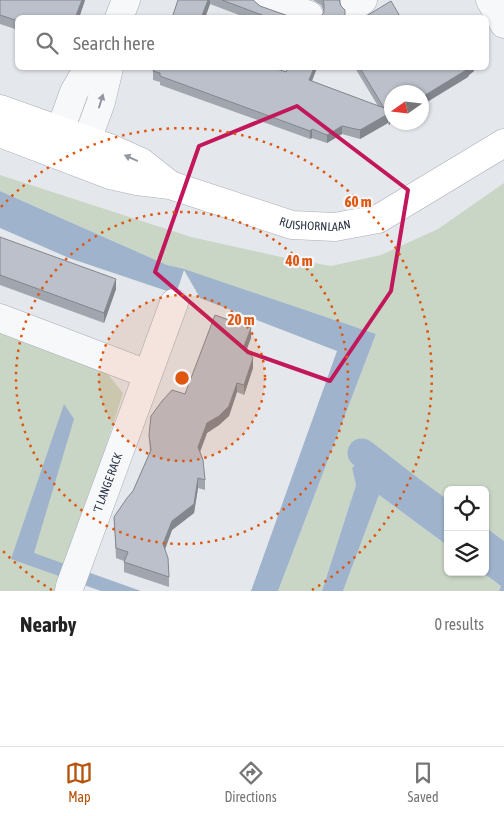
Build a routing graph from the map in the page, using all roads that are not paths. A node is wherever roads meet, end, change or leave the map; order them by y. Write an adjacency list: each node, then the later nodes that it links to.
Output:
1 (126, 0): 4 (street)
2 (266, 0): 5 (street)
3 (490, 0): 6 (street)
4 (120, 15)
5 (309, 15)
6 (504, 24)
7 (87, 70): 11 (street)
8 (109, 70): 13 (street, one-way to 8)
9 (0, 108): 11 (main road, RUISHORNLAAN)
10 (0, 133): 11 (main road, RUISHORNLAAN)
11 (56, 142): 13 (main road, RUISHORNLAAN)
12 (504, 143): 13 (main road, RUISHORNLAAN)
13 (83, 152)
14 (174, 303): 16 (street, 'T LANGE RACK)
15 (0, 318): 16 (street)
16 (146, 374): 17 (street, 'T LANGE RACK)
17 (73, 581)

